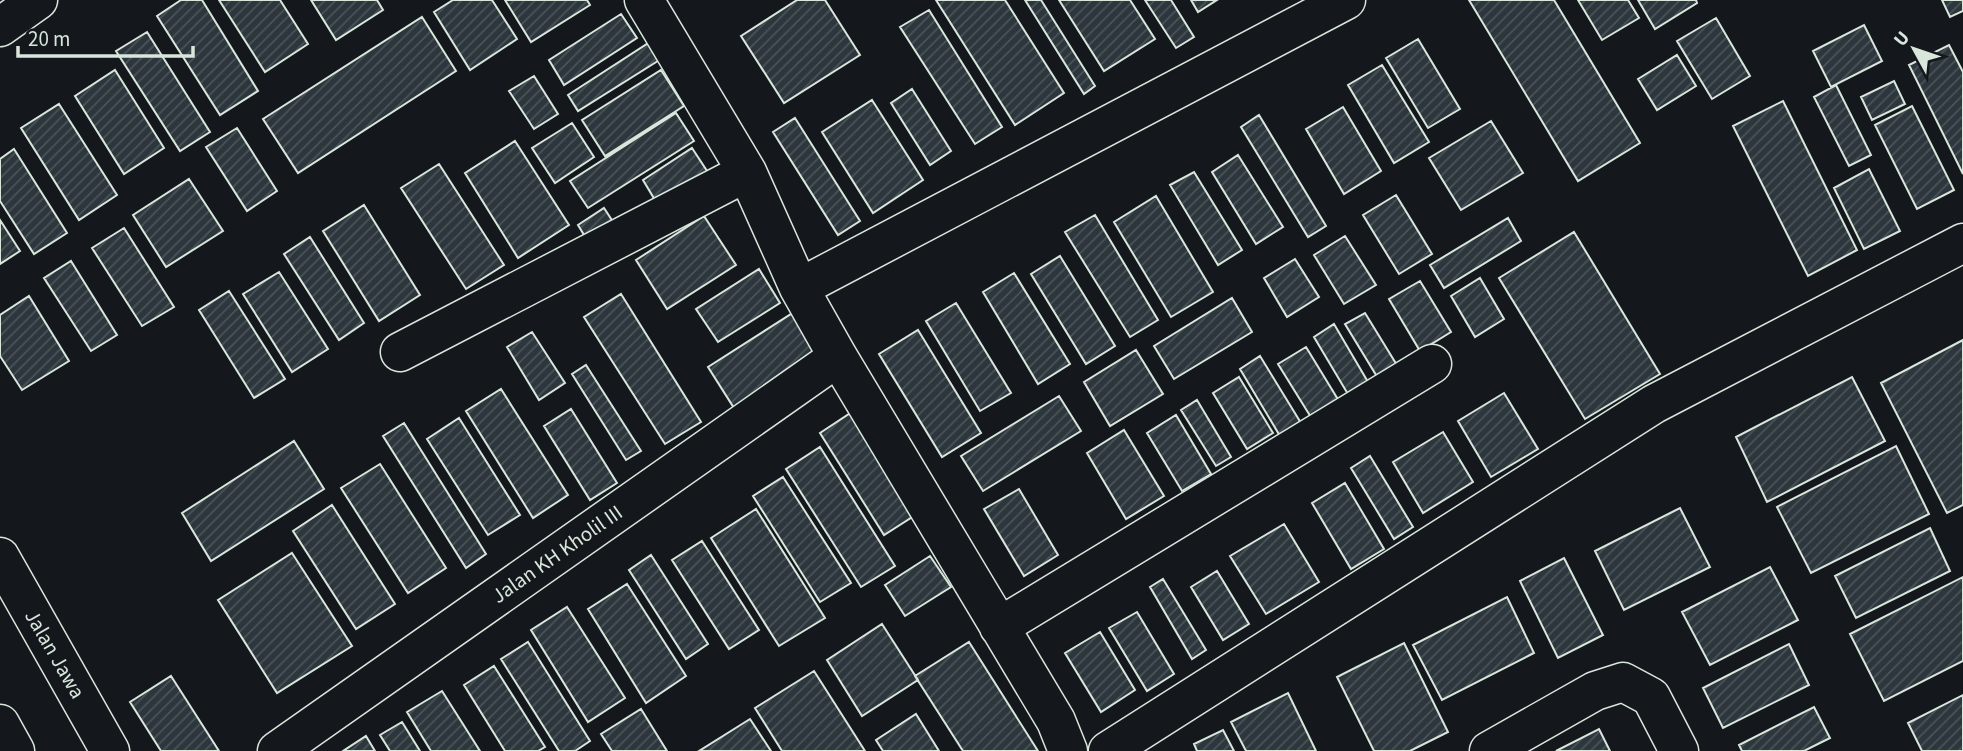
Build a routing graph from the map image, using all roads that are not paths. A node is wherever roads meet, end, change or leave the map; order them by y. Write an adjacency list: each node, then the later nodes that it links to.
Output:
1 (38, 0): 4 (street)
2 (644, 0): 5 (street)
3 (1346, 0): 7 (street)
4 (0, 27)
5 (747, 172): 7 (street); 8 (street)
6 (1963, 243): 18 (street)
7 (799, 288): 9 (street)
8 (400, 352)
9 (838, 357): 12 (street); 16 (street, Jalan KH Kholil III)
10 (1432, 364): 12 (street)
11 (0, 557): 15 (street, Jalan Jawa)
12 (999, 627): 17 (street)
13 (0, 724): 14 (street)
14 (15, 751)
15 (110, 751)
16 (277, 751)
17 (1068, 751)
18 (1108, 751)
19 (1489, 751): 20 (street)
20 (1679, 751)

